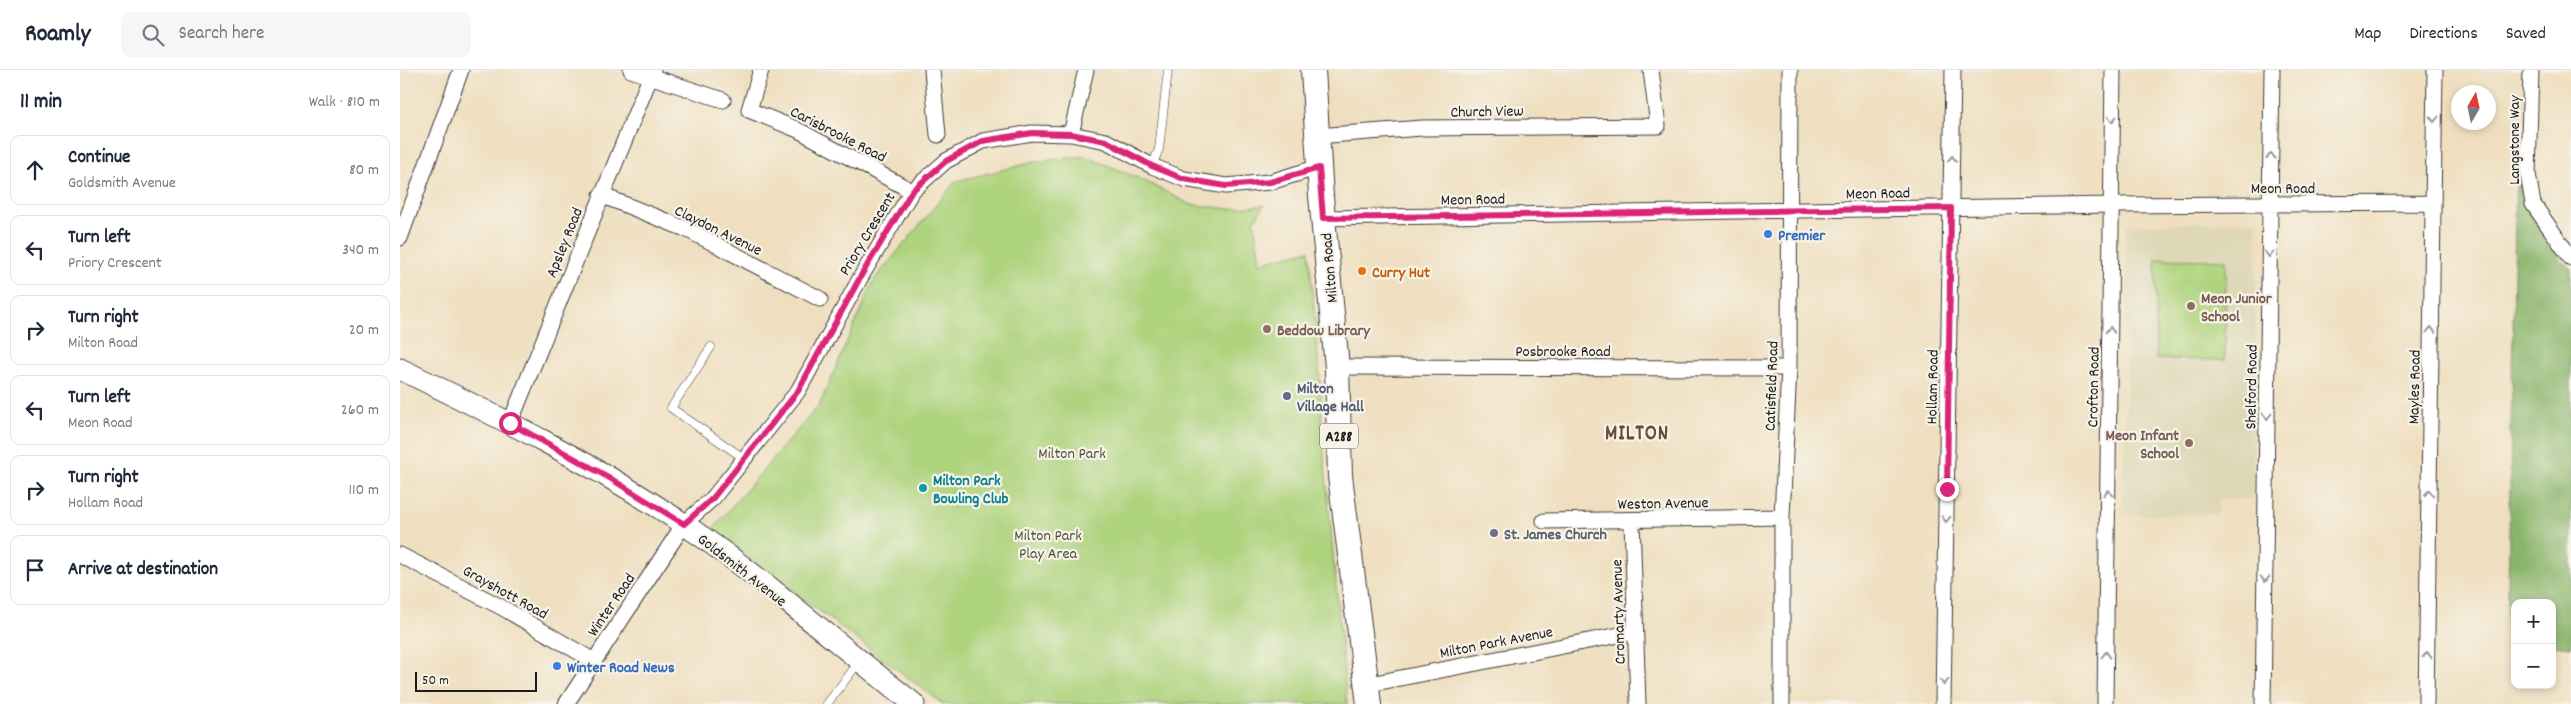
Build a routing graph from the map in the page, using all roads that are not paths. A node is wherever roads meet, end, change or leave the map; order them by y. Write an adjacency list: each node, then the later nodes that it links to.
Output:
1 (461, 70): 30 (street)
2 (631, 70): 15 (street)
3 (761, 70): 22 (street, Carisbrooke Road)
4 (932, 70): 18 (street)
5 (1086, 70): 17 (street)
6 (1168, 70): 20 (lane)
7 (1313, 70): 19 (main road, Milton Road / A288)
8 (1652, 70): 19 (street, Church View)
9 (1790, 70): 28 (street, Catisfield Road)
10 (1953, 70): 27 (street, Hollam Road, one-way to 10)
11 (2113, 70): 25 (street, Crofton Road, one-way to 25)
12 (2272, 70): 26 (street, Shelford Road, one-way to 12)
13 (2435, 70): 24 (street, Mayles Road, one-way to 24)
14 (2531, 70): 31 (street, Langstone Way)
15 (652, 73): 16 (street); 23 (street, Apsley Road)
16 (723, 100)
17 (1071, 134): 20 (street, Priory Crescent); 22 (street, Priory Crescent)
18 (938, 135)
19 (1317, 136): 21 (main road, Milton Road / A288)
20 (1152, 166): 21 (street, Priory Crescent)
21 (1319, 168): 29 (main road, Milton Road / A288)
22 (912, 191): 38 (street, Priory Crescent)
23 (601, 195): 32 (street, Claydon Avenue); 37 (street, Apsley Road)
24 (2433, 203): 26 (street, Meon Road); 56 (street, Mayles Road, one-way to 24)
25 (2112, 205): 26 (street, Meon Road); 27 (street, Meon Road); 54 (street, Crofton Road, one-way to 25)
26 (2270, 205): 55 (street, Shelford Road, one-way to 55)
27 (1951, 208): 28 (street, Meon Road); 53 (street, Hollam Road, one-way to 53)
28 (1790, 210): 29 (street, Meon Road); 35 (street, Catisfield Road)
29 (1323, 218): 34 (main road, Milton Road / A288)
30 (400, 238)
31 (2571, 258)
32 (820, 299)
33 (711, 347): 38 (lane)
34 (1337, 367): 35 (street, Posbrooke Road); 47 (main road, Milton Road / A288)
35 (1789, 368): 39 (street, Catisfield Road)
36 (400, 369): 37 (main road, Goldsmith Avenue)
37 (510, 423): 42 (main road, Goldsmith Avenue)
38 (745, 459): 42 (street, Priory Crescent)
39 (1782, 517): 40 (street, Weston Avenue); 52 (street, Catisfield Road)
40 (1632, 520): 41 (street, Weston Avenue); 44 (street, Cromarty Avenue)
41 (1544, 521)
42 (684, 524): 45 (street, Winter Road); 46 (main road, Goldsmith Avenue)
43 (400, 555): 45 (street, Grayshott Road)
44 (1634, 632): 47 (street, Milton Park Avenue); 51 (street, Cromarty Avenue)
45 (594, 661): 48 (street, Winter Road)
46 (859, 662): 49 (lane); 50 (main road, Goldsmith Avenue)
47 (1367, 695)
48 (569, 703)
49 (827, 704)
50 (914, 704)
51 (1638, 704)
52 (1782, 704)
53 (1943, 704)
54 (2105, 704)
55 (2263, 704)
56 (2426, 704)

